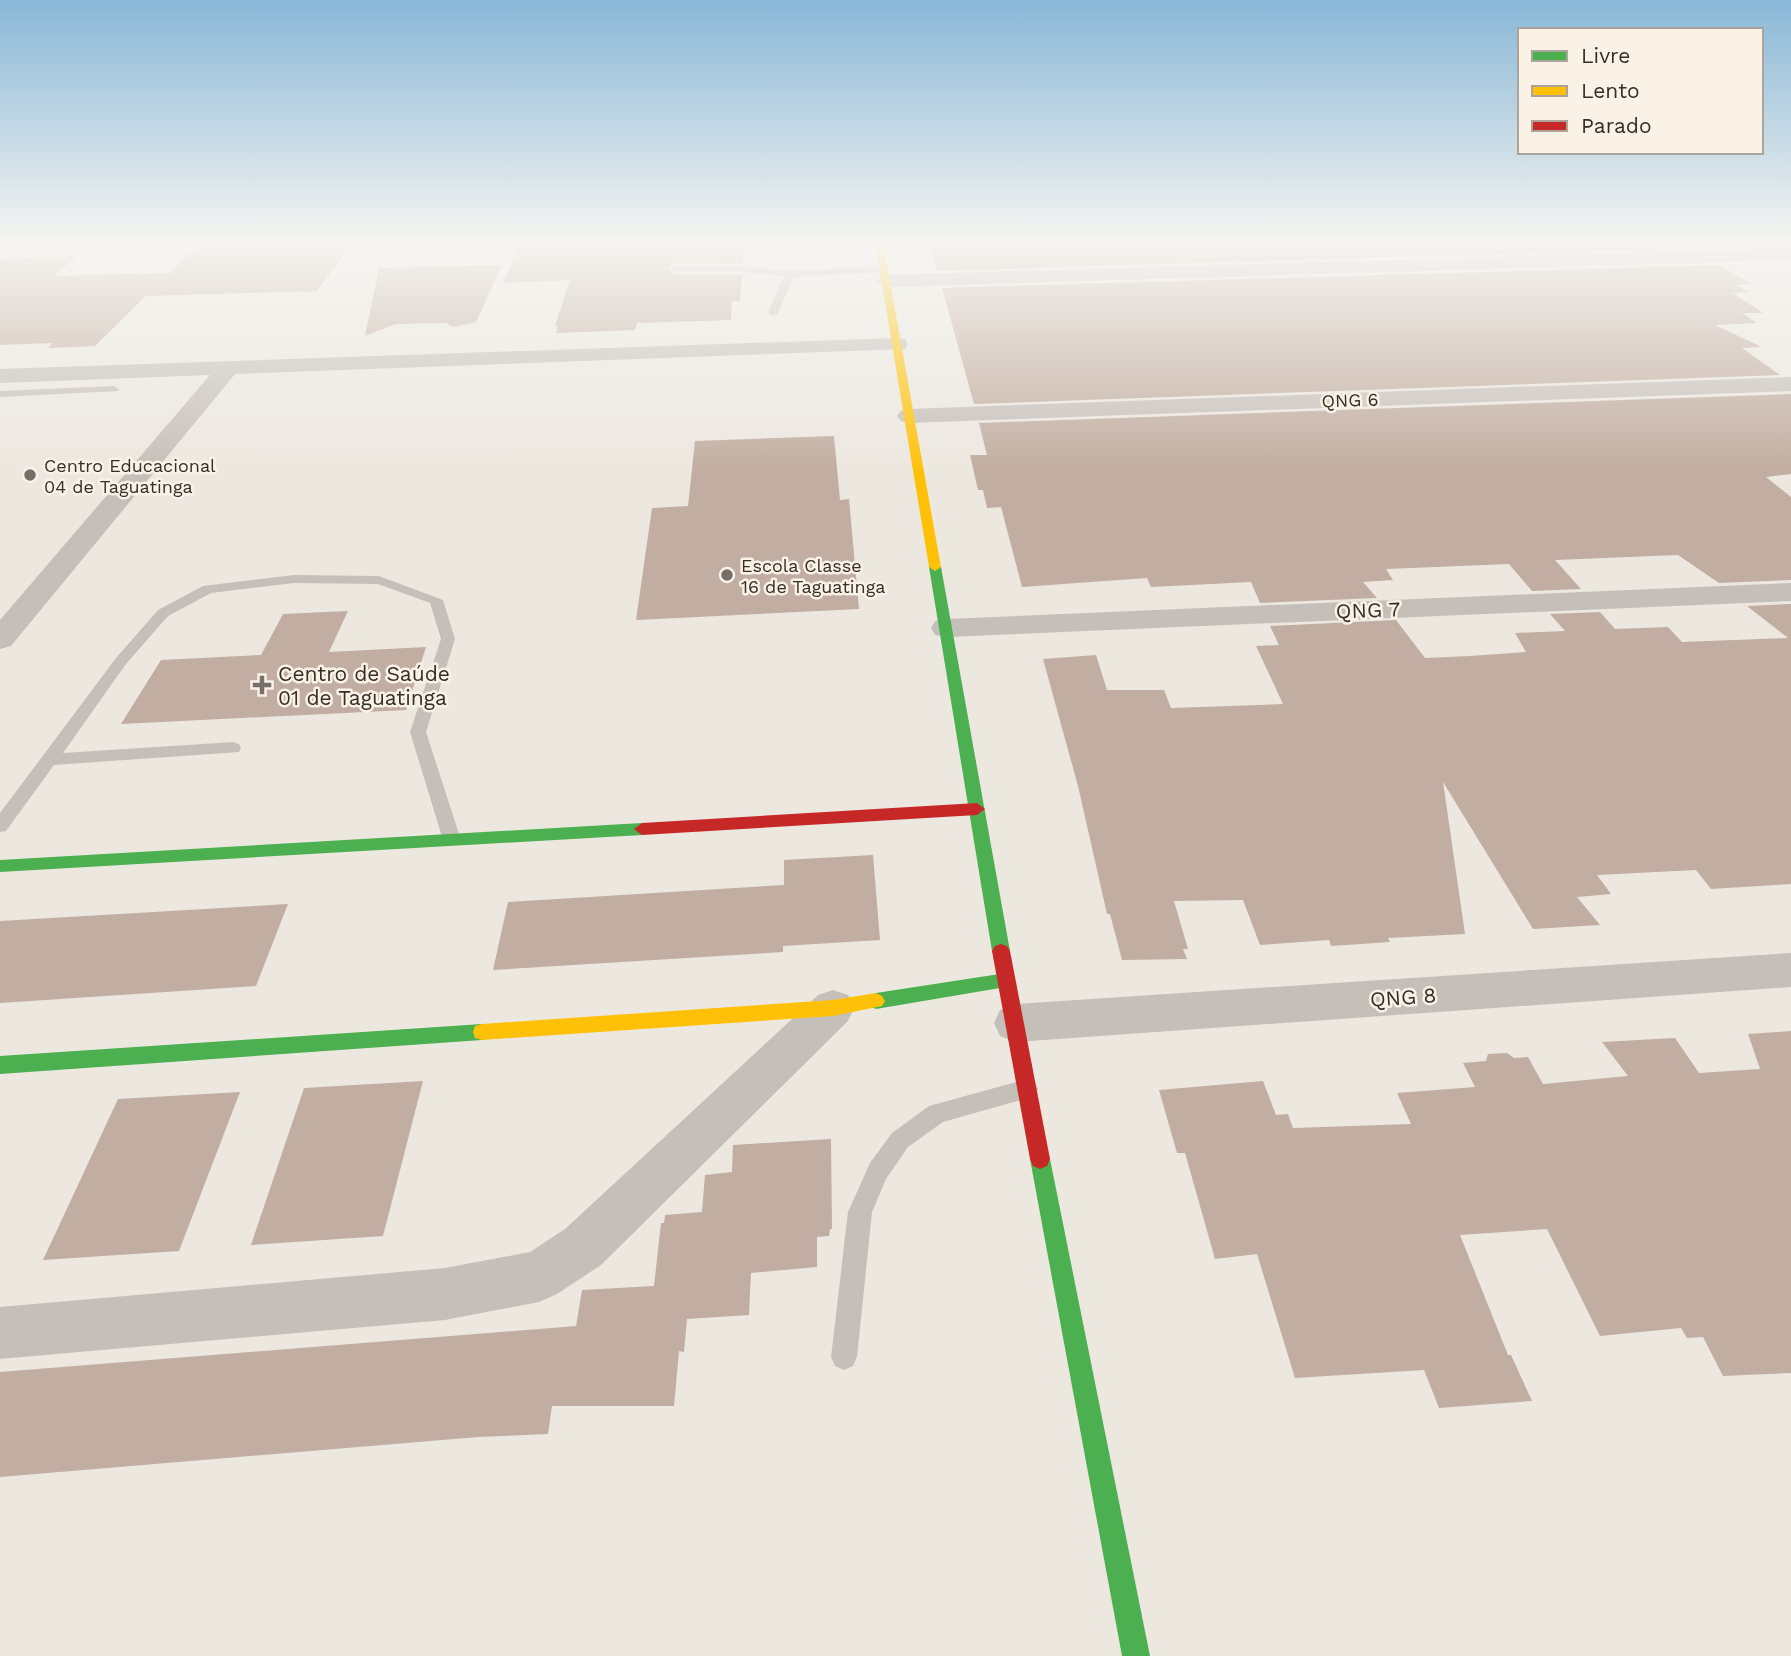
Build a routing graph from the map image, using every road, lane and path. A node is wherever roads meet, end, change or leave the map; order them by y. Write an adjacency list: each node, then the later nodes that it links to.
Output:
1 (893, 319): 2 (street)
2 (897, 344): 3 (street); 8 (street)
3 (228, 368): 4 (street); 11 (street)
4 (0, 376)
5 (1791, 384): 8 (street, QNG 6)
6 (114, 390): 7 (lane)
7 (0, 394)
8 (909, 416): 10 (street)
9 (1791, 592): 10 (street, QNG 7)
10 (946, 628): 14 (street)
11 (0, 639)
12 (233, 748): 13 (lane)
13 (51, 759): 15 (lane); 16 (lane)
14 (977, 809): 16 (street); 19 (street)
15 (0, 826)
16 (452, 840): 17 (street)
17 (0, 866)
18 (1791, 970): 21 (street, QNG 8)
19 (1006, 980): 20 (street); 21 (street)
20 (833, 1008): 22 (street); 24 (street)
21 (1014, 1023): 23 (street)
22 (0, 1065)
23 (1027, 1089): 25 (lane); 26 (street)
24 (0, 1333)
25 (844, 1357)
26 (1136, 1656)

